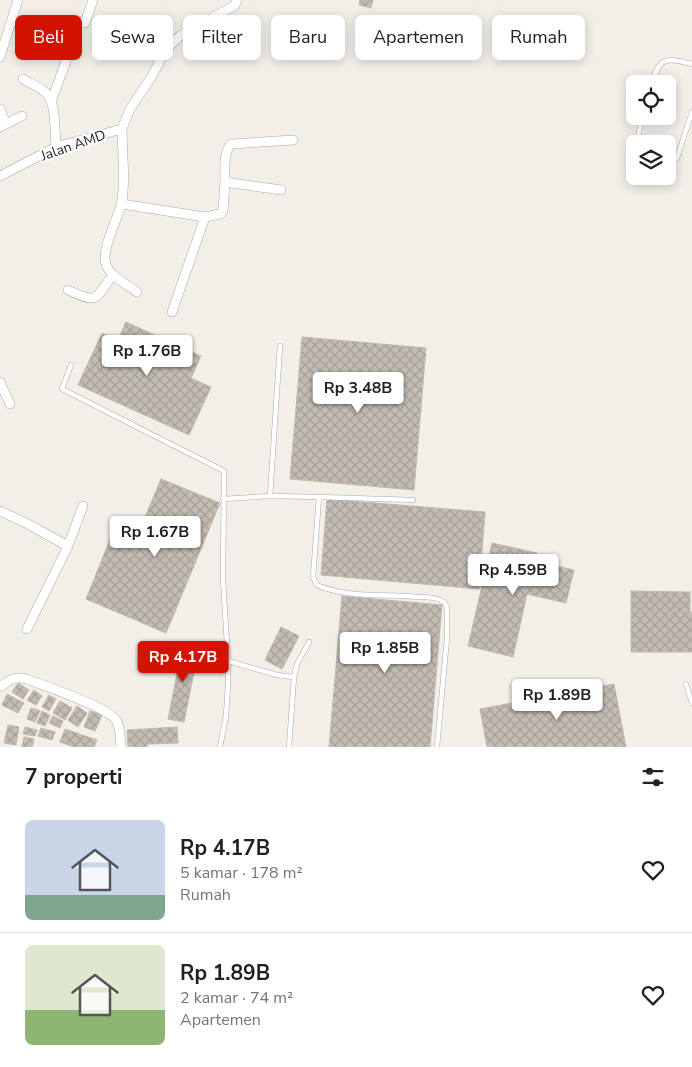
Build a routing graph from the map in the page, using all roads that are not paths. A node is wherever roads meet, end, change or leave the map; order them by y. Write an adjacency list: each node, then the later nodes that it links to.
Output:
1 (18, 0): 4 (street)
2 (94, 0): 8 (street)
3 (237, 0): 13 (street, Jalan AMD)
4 (0, 57)
5 (692, 64): 6 (lane)
6 (655, 75)
7 (22, 79): 8 (street)
8 (51, 102): 15 (street)
9 (0, 109): 12 (street)
10 (692, 112): 16 (lane)
11 (22, 116): 12 (street)
12 (3, 126)
13 (122, 128): 15 (street, Jalan AMD); 20 (street)
14 (293, 140): 18 (street)
15 (56, 147): 17 (street, Jalan AMD)
16 (676, 159)
17 (0, 176)
18 (225, 182): 19 (street); 21 (street)
19 (281, 190)
20 (122, 204): 21 (street); 22 (street)
21 (205, 217): 25 (street)
22 (113, 275): 23 (street); 24 (street)
23 (68, 290)
24 (137, 292)
25 (172, 312)
26 (280, 346): 30 (lane)
27 (71, 365): 32 (lane)
28 (0, 382): 29 (street)
29 (10, 404)
30 (270, 496): 31 (lane); 32 (lane)
31 (319, 497): 33 (lane); 47 (lane)
32 (223, 499): 39 (lane)
33 (413, 500)
34 (83, 506): 36 (street)
35 (0, 511): 36 (street)
36 (68, 546): 37 (street)
37 (27, 629)
38 (308, 642): 40 (lane)
39 (228, 661): 40 (lane); 45 (lane)
40 (294, 677): 46 (lane)
41 (686, 684): 43 (lane)
42 (0, 687): 44 (street)
43 (692, 703)
44 (120, 747)
45 (220, 747)
46 (290, 747)
47 (437, 747)

